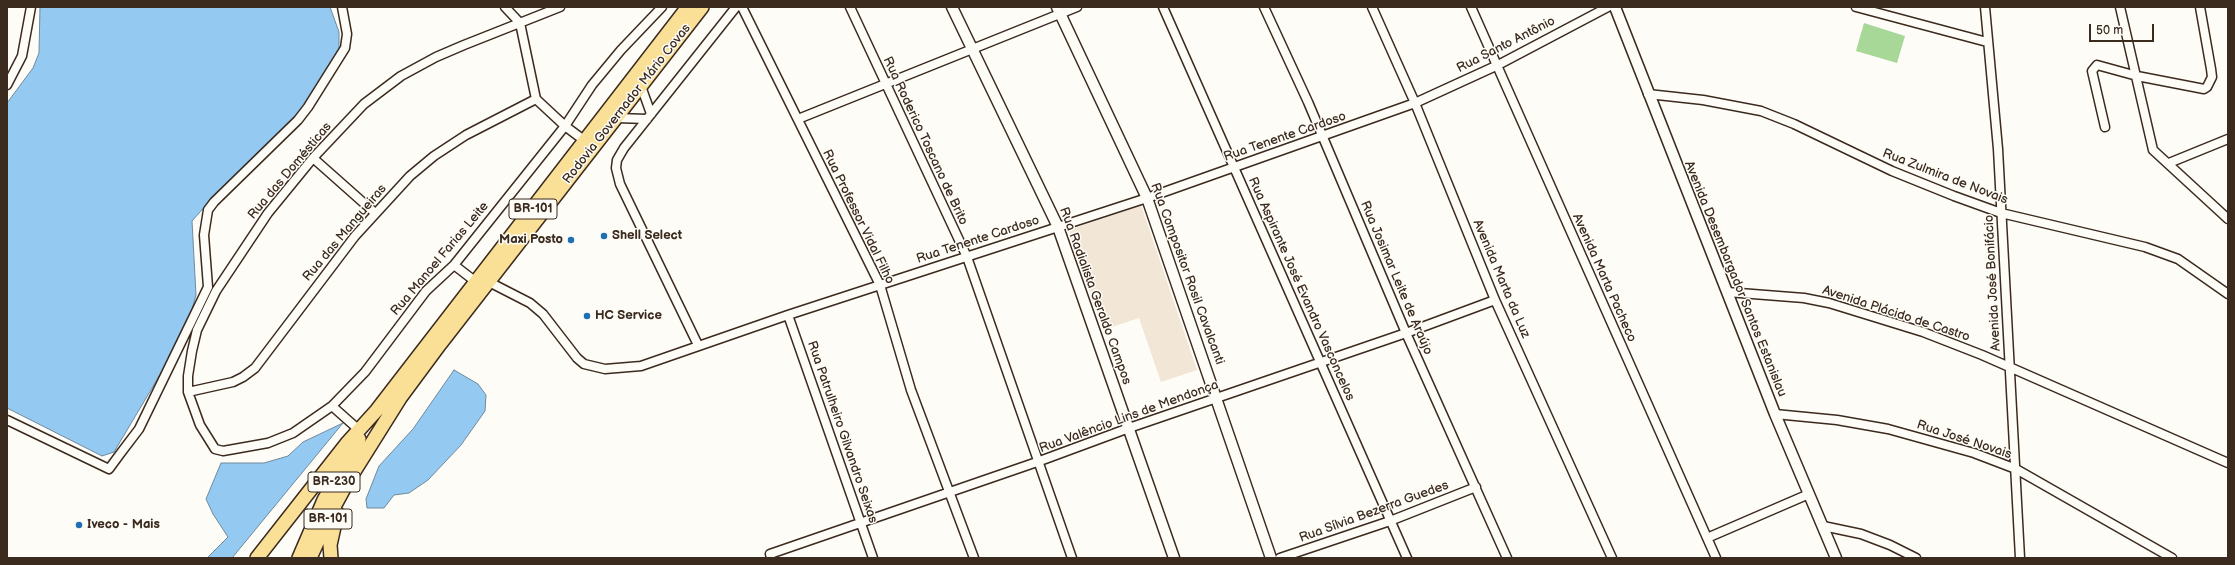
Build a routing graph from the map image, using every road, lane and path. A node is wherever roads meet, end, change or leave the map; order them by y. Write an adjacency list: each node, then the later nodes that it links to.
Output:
1 (31, 7): 29 (street)
2 (342, 7): 68 (street)
3 (505, 7): 24 (street)
4 (560, 7): 24 (street, Rua das Domésticas)
5 (662, 7): 38 (street, Rua Manoel Farias Leite)
6 (688, 7): 42 (highway, Rodovia Governador Mário Covas / BR-101)
7 (702, 7): 31 (highway, Rodovia Governador Mário Covas / BR-101)
8 (736, 7): 35 (street)
9 (742, 7): 37 (street, Rua Professor Vidal Filho)
10 (850, 7): 30 (street, Rua Roderico Toscano de Brito)
11 (952, 7): 26 (street, Rua Radialista Geraldo Campos)
12 (1077, 7): 23 (street)
13 (1163, 7): 45 (street, Rua Aspirante José Evandro Vasconcelos)
14 (1264, 7): 40 (street, Rua Josimar Leite de Araújo)
15 (1372, 7): 34 (street, Avenida Marta da Luz)
16 (1471, 7): 27 (street, Avenida Marta Pacheco)
17 (1608, 7): 27 (street, Rua Santo Antônio)
18 (1615, 7): 32 (street, Avenida Desembargador Santos Estanislau)
19 (1856, 7): 25 (street)
20 (1985, 7): 25 (street, Avenida José Bonifácio)
21 (2120, 7): 28 (street)
22 (2200, 7): 28 (street)
23 (1059, 11): 26 (street); 46 (street, Rua Compositor Rosil Cavalcanti)
24 (520, 23): 33 (street); 43 (street, Rua das Domésticas)
25 (1988, 42): 48 (street, Avenida José Bonifácio)
26 (972, 48): 30 (street); 50 (street, Rua Radialista Geraldo Campos)
27 (1498, 65): 34 (street, Rua Santo Antônio); 82 (street, Avenida Marta Pacheco)
28 (2137, 76): 39 (street); 44 (street)
29 (7, 85)
30 (885, 85): 37 (street); 51 (street, Rua Roderico Toscano de Brito)
31 (641, 86): 35 (street); 36 (highway, Rodovia Governador Mário Covas / BR-101)
32 (1648, 94): 48 (street, Rua Zulmira de Novais); 55 (street, Avenida Desembargador Santos Estanislau)
33 (536, 99): 38 (street); 47 (street, Rua das Mangueiras)
34 (1415, 103): 40 (street, Rua Tenente Cardoso); 57 (street, Avenida Marta da Luz)
35 (649, 117): 36 (street); 60 (street)
36 (617, 118): 53 (highway, Rodovia Governador Mário Covas / BR-101)
37 (798, 119): 54 (street, Rua Professor Vidal Filho)
38 (565, 126): 42 (street); 52 (street, Rua Manoel Farias Leite)
39 (2105, 127)
40 (1322, 137): 45 (street, Rua Tenente Cardoso); 59 (street, Rua Josimar Leite de Araújo)
41 (2228, 139): 44 (street)
42 (585, 141): 53 (highway, Rodovia Governador Mário Covas / BR-101)
43 (314, 158): 47 (street); 63 (street, Rua das Domésticas)
44 (2168, 163): 49 (street)
45 (1235, 167): 46 (street, Rua Tenente Cardoso); 61 (street, Rua Aspirante José Evandro Vasconcelos)
46 (1147, 198): 50 (street, Rua Tenente Cardoso); 64 (street, Rua Compositor Rosil Cavalcanti)
47 (375, 213): 63 (street, Rua das Mangueiras)
48 (2001, 213): 56 (street, Rua Zulmira de Novais); 62 (street, Avenida José Bonifácio)
49 (2228, 219)
50 (1058, 227): 51 (street, Rua Tenente Cardoso); 69 (street, Rua Radialista Geraldo Campos)
51 (967, 257): 54 (street, Rua Tenente Cardoso); 72 (street, Rua Roderico Toscano de Brito)
52 (454, 265): 53 (street); 65 (street, Rua Manoel Farias Leite)
53 (482, 282): 60 (street, Rua Tenente Cardoso); 66 (highway, Rodovia Governador Mário Covas / BR-101); 75 (highway, Rodovia Governador Mário Covas / BR-101)
54 (880, 285): 58 (street, Rua Tenente Cardoso); 77 (street, Rua Professor Vidal Filho)
55 (1727, 292): 62 (street, Avenida Plácido de Castro); 67 (street, Avenida Desembargador Santos Estanislau)
56 (2228, 294)
57 (1495, 300): 59 (street, Rua Valêncio Lins de Mendonça); 96 (street, Avenida Marta da Luz)
58 (788, 315): 60 (street, Rua Tenente Cardoso); 80 (street, Rua Patrulheiro Gilvandro Seixas)
59 (1406, 333): 61 (street, Rua Valêncio Lins de Mendonça); 76 (street, Rua Josimar Leite de Araújo)
60 (698, 345)
61 (1319, 362): 64 (street, Rua Valêncio Lins de Mendonça); 79 (street, Rua Aspirante José Evandro Vasconcelos)
62 (2010, 368): 73 (street, Avenida Plácido de Castro); 74 (street, Avenida José Bonifácio)
63 (188, 392): 71 (street, Rua das Domésticas)
64 (1217, 398): 69 (street, Rua Valêncio Lins de Mendonça); 92 (street, Rua Compositor Rosil Cavalcanti)
65 (332, 406): 70 (street); 71 (street, Rua Manoel Farias Leite)
66 (377, 410): 70 (highway); 85 (highway, BR-230)
67 (1776, 414): 74 (street, Rua José Novais); 78 (street, Avenida Desembargador Santos Estanislau)
68 (7, 420)
69 (1129, 428): 72 (street, Rua Valêncio Lins de Mendonça); 91 (street, Rua Radialista Geraldo Campos)
70 (359, 430): 84 (highway)
71 (223, 452)
72 (1037, 462): 77 (street, Rua Valêncio Lins de Mendonça); 90 (street, Rua Roderico Toscano de Brito)
73 (2228, 463)
74 (2016, 469): 100 (street, Avenida José Bonifácio); 101 (street, Rua José Novais)
75 (348, 481): 86 (highway, Rodovia Governador Mário Covas / BR-101); 87 (highway)
76 (1476, 487): 79 (street, Rua Sílvia Bezerra Guedes); 95 (street, Rua Josimar Leite de Araújo)
77 (949, 492): 80 (street, Rua Valêncio Lins de Mendonça); 89 (street, Rua Professor Vidal Filho)
78 (1810, 494): 81 (street, Avenida Desembargador Santos Estanislau); 82 (street)
79 (1390, 521): 93 (street, Rua Sílvia Bezerra Guedes); 94 (street, Rua Aspirante José Evandro Vasconcelos)
80 (861, 522): 83 (street, Rua Valêncio Lins de Mendonça); 88 (street, Rua Patrulheiro Gilvandro Seixas)
81 (1823, 526): 98 (street, Avenida Desembargador Santos Estanislau); 99 (street)
82 (1707, 538): 97 (street, Avenida Marta Pacheco)
83 (770, 556)
84 (257, 558)
85 (299, 558)
86 (310, 558)
87 (331, 558)
88 (873, 558)
89 (974, 558)
90 (1072, 558)
91 (1174, 558)
92 (1271, 558)
93 (1280, 558)
94 (1407, 558)
95 (1508, 558)
96 (1612, 558)
97 (1716, 558)
98 (1836, 558)
99 (1916, 558)
100 (2020, 558)
101 (2172, 558)

